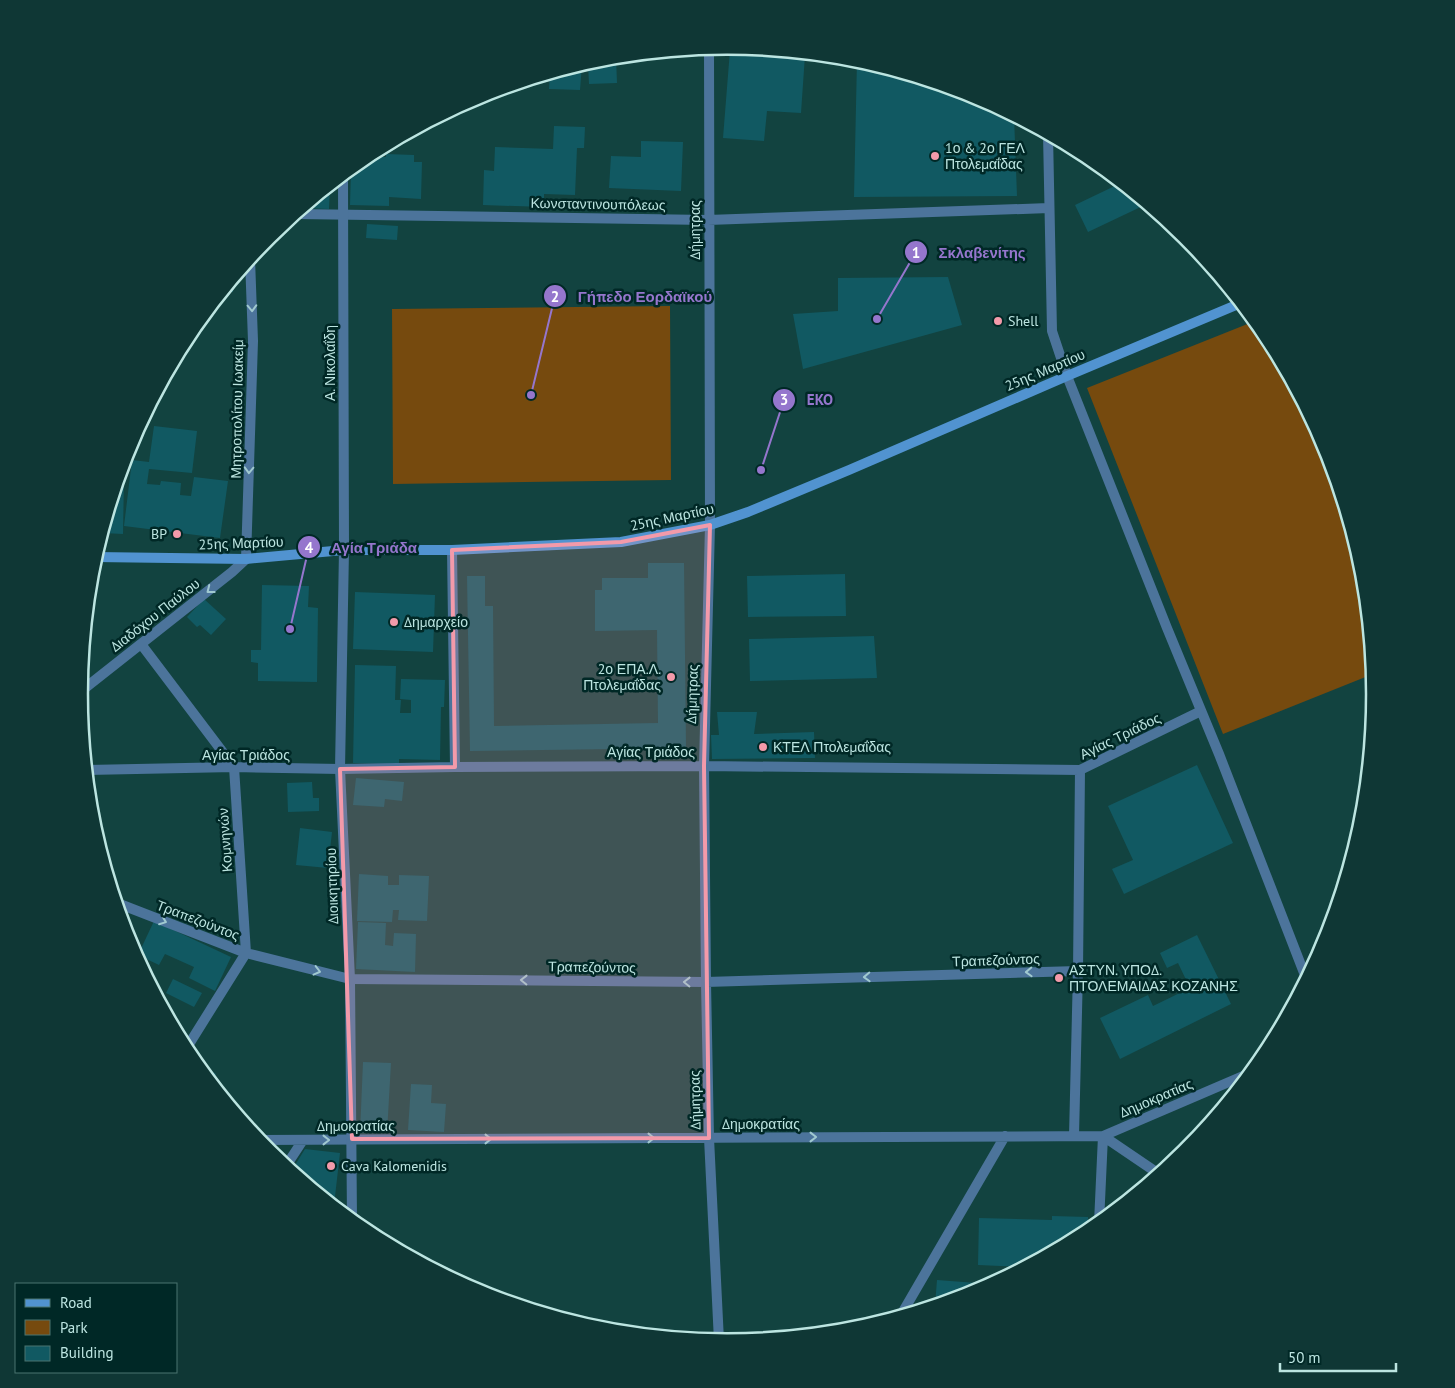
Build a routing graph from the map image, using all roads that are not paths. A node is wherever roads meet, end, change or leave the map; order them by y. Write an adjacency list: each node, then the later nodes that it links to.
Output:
1 (708, 55): 7 (street, Δήμητρας)
2 (1048, 142): 4 (street)
3 (343, 184): 5 (street, Α. Νικολαΐδη)
4 (1049, 208): 7 (street, Κωνσταντινουπόλεως); 10 (street)
5 (344, 213): 6 (street, Κωνσταντινουπόλεως); 7 (street, Κωνσταντινουπόλεως); 12 (street, Α. Νικολαΐδη)
6 (306, 214)
7 (708, 220): 11 (street, Δήμητρας)
8 (250, 269): 15 (street, Μητροπολίτου Ιωακείμ, one-way to 15)
9 (1235, 306): 10 (main road, 25ης Μαρτίου)
10 (1068, 376): 11 (main road, 25ης Μαρτίου); 18 (street)
11 (710, 525): 13 (main road, 25ης Μαρτίου); 19 (street, Δήμητρας)
12 (344, 550): 13 (main road, 25ης Μαρτίου); 15 (main road, 25ης Μαρτίου); 22 (street, Διοικητηρίου)
13 (452, 550): 21 (street)
14 (104, 557): 15 (main road, 25ης Μαρτίου)
15 (246, 559): 16 (street, Διαδόχου Παύλου, one-way to 16)
16 (141, 644): 17 (street, Διαδόχου Παύλου); 20 (street)
17 (88, 685)
18 (1201, 711): 24 (street, Αγίας Τριάδος); 28 (street)
19 (704, 766): 21 (street, Αγίας Τριάδος); 24 (street, Αγίας Τριάδος); 30 (street, Δήμητρας)
20 (234, 767): 22 (street, Αγίας Τριάδος); 23 (street, Αγίας Τριάδος); 26 (street, Κομνηνών)
21 (455, 767): 22 (street, Αγίας Τριάδος)
22 (340, 769): 29 (street, Διοικητηρίου)
23 (93, 770)
24 (1080, 770): 27 (street)
25 (125, 906): 26 (street, Τραπεζούντος, one-way to 26)
26 (246, 953): 29 (street, Τραπεζούντος, one-way to 29); 31 (street)
27 (1078, 971): 30 (street, Τραπεζούντος, one-way to 30); 34 (street)
28 (1303, 972)
29 (350, 979): 30 (street, Τραπεζούντος, one-way to 29); 39 (street, Διοικητηρίου)
30 (706, 982): 36 (street, Δήμητρας)
31 (191, 1041)
32 (1237, 1078): 35 (street, Δημοκρατίας)
33 (1005, 1136): 34 (street, Δημοκρατίας); 36 (street, Δημοκρατίας, one-way to 33); 44 (street)
34 (1074, 1136): 35 (street, Δημοκρατίας)
35 (1103, 1136): 41 (street); 43 (street)
36 (710, 1138): 39 (street, Δημοκρατίας, one-way to 36); 45 (street, Δήμητρας)
37 (270, 1140): 38 (street, Δημοκρατίας)
38 (303, 1140): 39 (street, Δημοκρατίας, one-way to 39); 40 (street)
39 (352, 1140): 42 (street, Διοικητηρίου)
40 (290, 1159)
41 (1153, 1170)
42 (352, 1210)
43 (1099, 1213)
44 (906, 1307)
45 (718, 1333)

